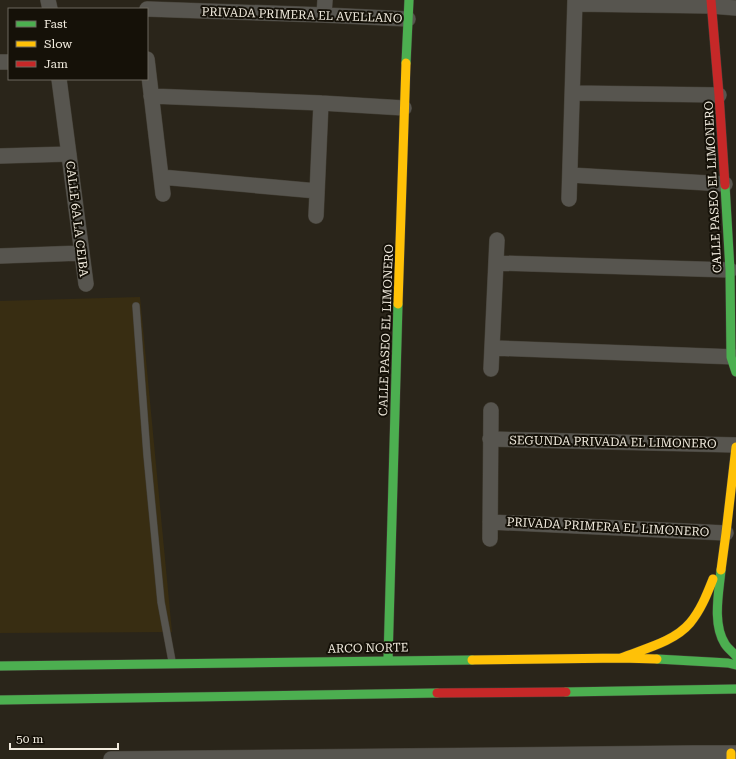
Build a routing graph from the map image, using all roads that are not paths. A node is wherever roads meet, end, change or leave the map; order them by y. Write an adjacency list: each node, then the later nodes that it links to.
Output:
1 (325, 0): 7 (street)
2 (409, 0): 8 (main road, CALLE PASEO EL LIMONERO)
3 (575, 2): 4 (street); 11 (street)
4 (711, 3): 5 (street); 13 (main road, CALLE PASEO EL LIMONERO)
5 (736, 8)
6 (148, 9): 7 (street, PRIVADA PRIMERA EL AVELLANO)
7 (324, 15): 8 (street, PRIVADA PRIMERA EL AVELLANO)
8 (408, 19): 15 (main road, CALLE PASEO EL LIMONERO)
9 (148, 68): 12 (street)
10 (59, 80): 16 (street, CALLE 6A LA CEIBA)
11 (573, 93): 13 (street); 18 (street)
12 (151, 96): 14 (street); 19 (street)
13 (720, 96): 20 (main road, CALLE PASEO EL LIMONERO)
14 (321, 103): 15 (street); 21 (street)
15 (404, 108): 45 (main road, CALLE PASEO EL LIMONERO)
16 (69, 154): 17 (street, CALLE 6A LA CEIBA); 26 (street, CALLE 6A LA CEIBA)
17 (0, 156)
18 (570, 175): 20 (street); 23 (street)
19 (161, 177): 21 (street); 22 (street)
20 (725, 184): 29 (main road, CALLE PASEO EL LIMONERO)
21 (317, 191): 24 (street)
22 (163, 194)
23 (570, 199)
24 (316, 216)
25 (497, 240): 28 (street)
26 (82, 253): 27 (street); 30 (street, CALLE 6A LA CEIBA)
27 (0, 256)
28 (496, 263): 29 (street); 32 (street)
29 (730, 270): 33 (main road, CALLE PASEO EL LIMONERO)
30 (86, 284)
31 (136, 306): 46 (lane)
32 (493, 348): 33 (street); 34 (street)
33 (734, 357): 35 (main road, CALLE PASEO EL LIMONERO)
34 (491, 369)
35 (736, 372)
36 (491, 410): 37 (street)
37 (490, 438): 38 (street, SEGUNDA PRIVADA EL LIMONERO); 39 (street)
38 (736, 446): 40 (main road)
39 (490, 522): 40 (street, PRIVADA PRIMERA EL LIMONERO); 41 (street)
40 (726, 533): 42 (main road)
41 (490, 539)
42 (721, 565): 43 (main road); 44 (main road)
43 (736, 656)
44 (621, 658): 45 (main road, ARCO NORTE); 47 (main road, ARCO NORTE)
45 (388, 660): 46 (main road, ARCO NORTE)
46 (172, 663): 48 (main road, ARCO NORTE)
47 (736, 665)
48 (0, 666)
49 (736, 689): 50 (main road)
50 (0, 700)
51 (733, 755): 52 (street)
52 (301, 758): 53 (street)
53 (111, 759)

